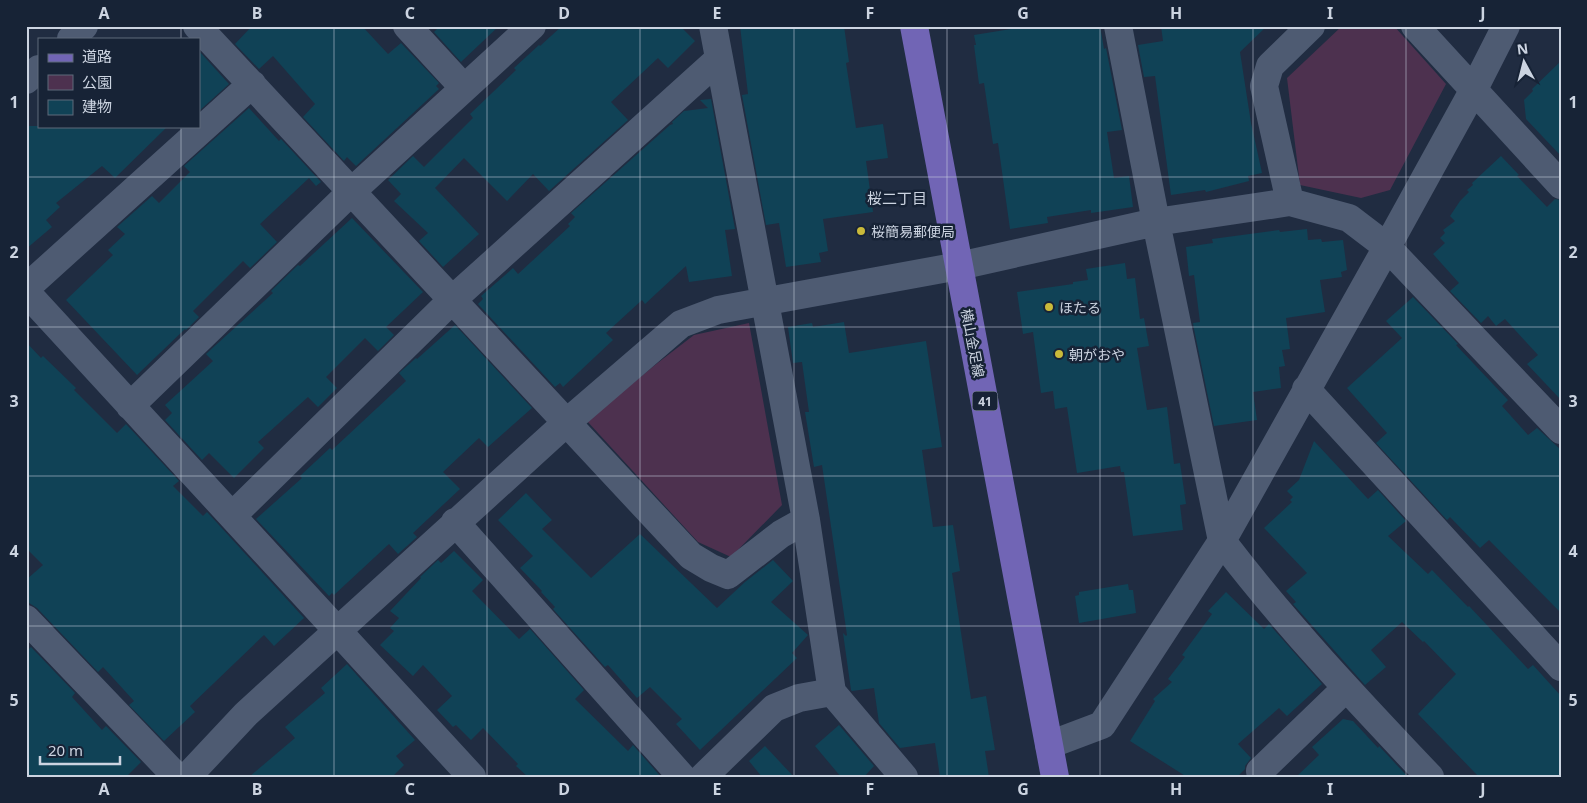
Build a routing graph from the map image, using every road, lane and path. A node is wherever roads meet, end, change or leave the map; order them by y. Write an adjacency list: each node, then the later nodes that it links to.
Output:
1 (84, 26): 11 (street)
2 (198, 26): 15 (street)
3 (407, 26): 16 (street)
4 (532, 26): 16 (street)
5 (712, 26): 12 (street)
6 (914, 26): 23 (main road, 横山金足線 / 41)
7 (1118, 26): 21 (street)
8 (1311, 26): 20 (street)
9 (1415, 26): 17 (street)
10 (1506, 26): 17 (street)
11 (72, 38)
12 (719, 59): 26 (street); 27 (street)
13 (38, 70): 14 (street)
14 (26, 80)
15 (252, 84): 19 (street); 24 (street)
16 (464, 88): 19 (street)
17 (1473, 91): 18 (street); 22 (street)
18 (1561, 185)
19 (351, 192): 26 (street); 29 (street)
20 (1290, 202): 21 (street); 22 (street)
21 (1156, 222): 23 (street); 35 (street)
22 (1388, 247): 28 (street); 31 (street)
23 (959, 266): 27 (street); 41 (main road, 横山金足線 / 41)
24 (26, 288)
25 (26, 292): 29 (street)
26 (452, 300): 30 (street); 32 (street)
27 (764, 301): 30 (street); 33 (street)
28 (1306, 389): 35 (street); 38 (street)
29 (130, 406): 32 (street)
30 (566, 423): 33 (street); 34 (street)
31 (1561, 430)
32 (232, 516): 37 (street)
33 (806, 520): 40 (street)
34 (455, 522): 37 (street); 45 (street)
35 (1222, 541): 39 (street); 41 (street)
36 (26, 619): 42 (street)
37 (337, 631): 43 (street); 44 (street)
38 (1561, 667)
39 (1346, 688): 49 (street); 50 (street)
40 (832, 692): 46 (street); 47 (street)
41 (1049, 745): 48 (main road, 横山金足線 / 41)
42 (177, 777)
43 (187, 777)
44 (472, 777)
45 (682, 777)
46 (703, 777)
47 (904, 777)
48 (1055, 777)
49 (1261, 777)
50 (1430, 777)

